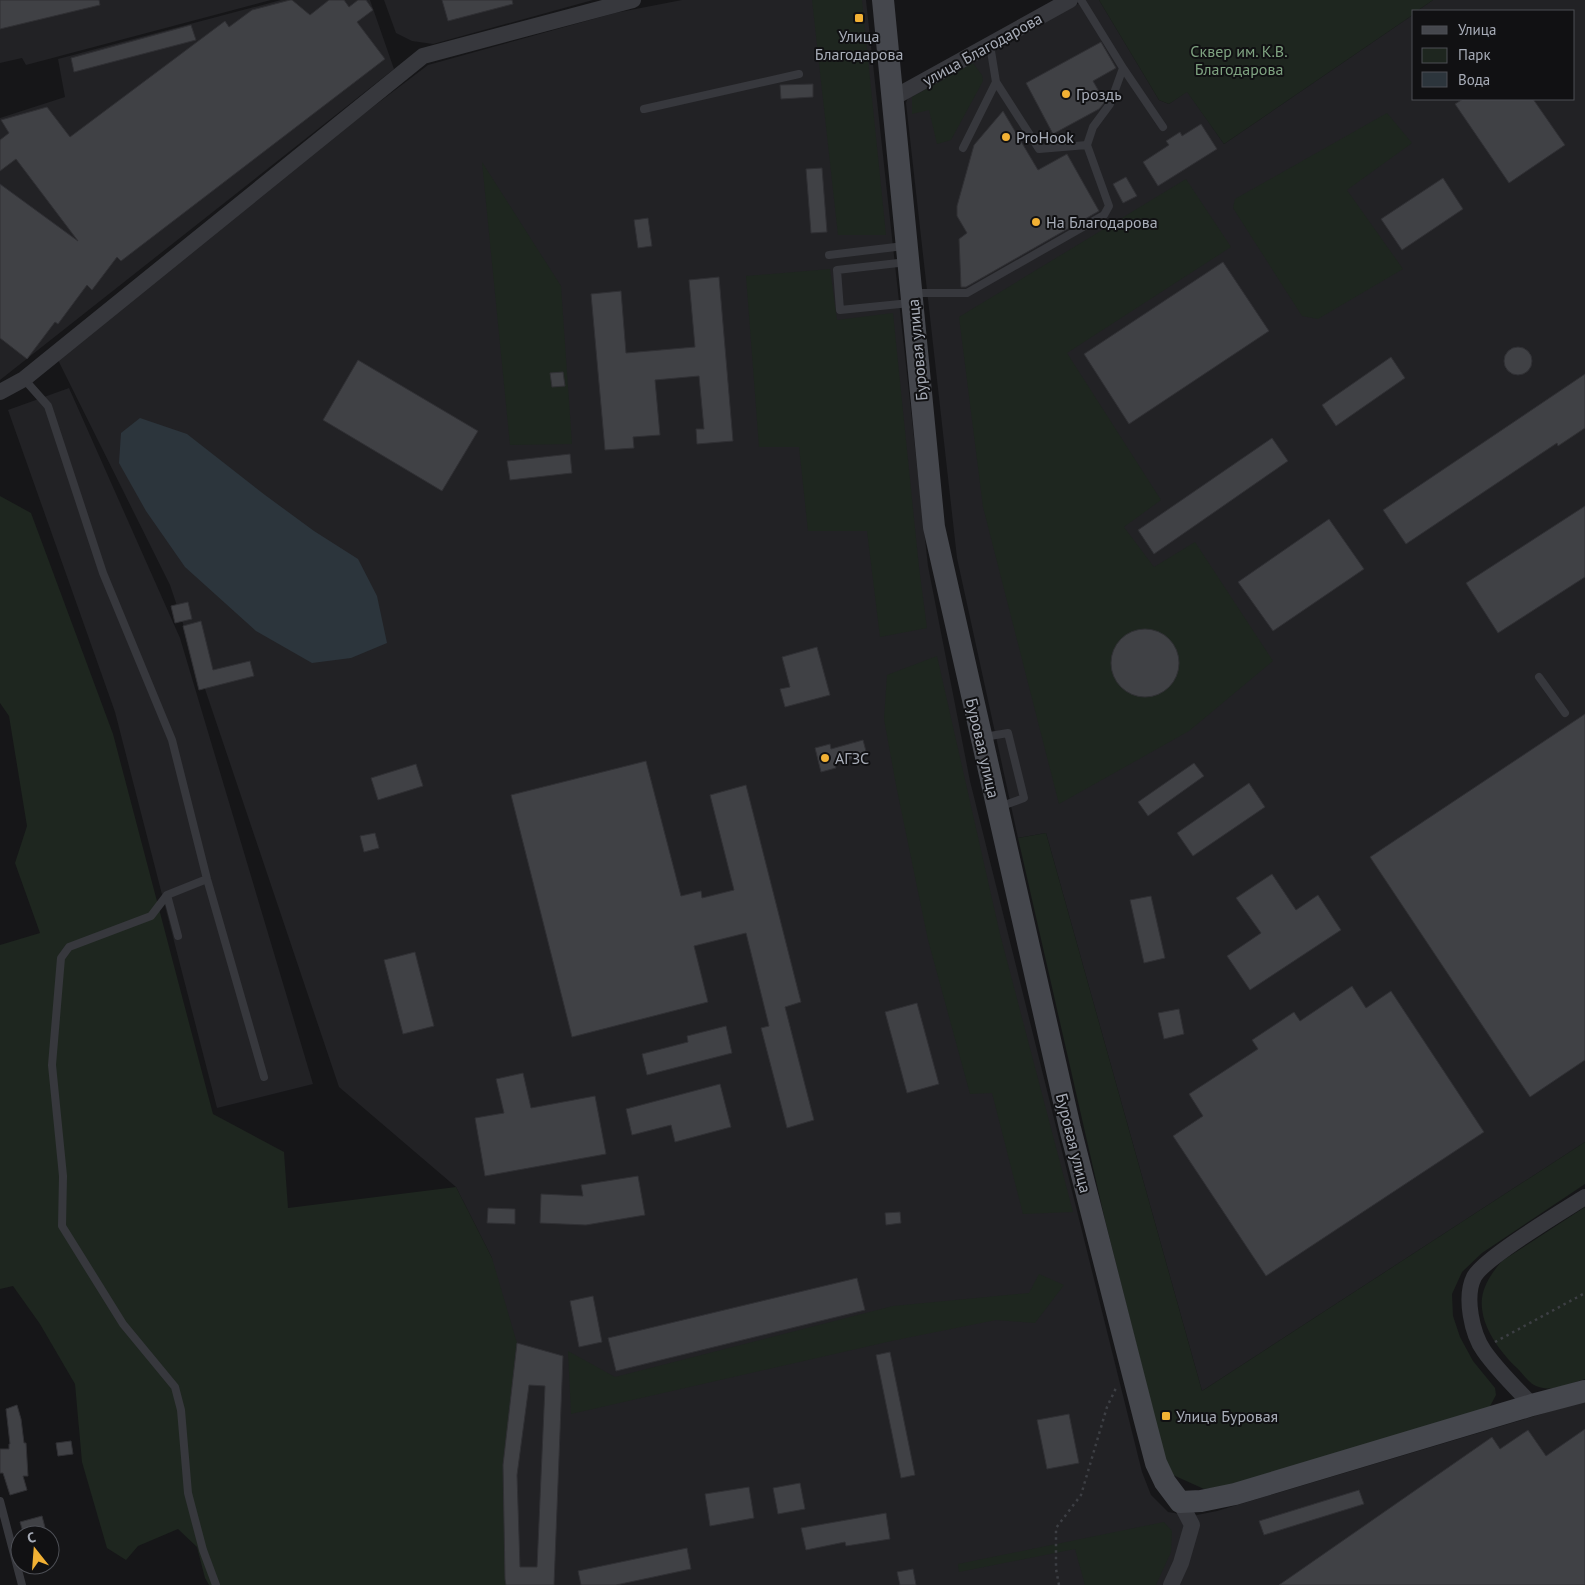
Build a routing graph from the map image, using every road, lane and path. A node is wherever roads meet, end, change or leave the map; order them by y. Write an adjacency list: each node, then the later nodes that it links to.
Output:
1 (633, 0): 17 (street)
2 (883, 0): 9 (main road, Буровая улица)
3 (1070, 0): 5 (street, улица Благодарова)
4 (1081, 0): 6 (lane)
5 (990, 45): 8 (lane); 9 (street, улица Благодарова)
6 (1123, 68): 11 (lane); 12 (lane)
7 (799, 74): 10 (lane)
8 (996, 82): 12 (lane); 13 (lane)
9 (893, 98): 14 (main road, Буровая улица)
10 (644, 109)
11 (1164, 127)
12 (1087, 145): 16 (lane)
13 (962, 148)
14 (908, 253): 15 (lane); 16 (main road, Буровая улица); 16 (lane)
15 (829, 255)
16 (912, 298): 32 (main road, Буровая улица)
17 (24, 379): 18 (street); 21 (lane)
18 (0, 392)
19 (1539, 677): 20 (lane)
20 (1565, 713)
21 (207, 879): 22 (lane); 24 (lane)
22 (167, 895): 23 (lane); 34 (lane)
23 (178, 936)
24 (264, 1077)
25 (1585, 1196): 27 (street)
26 (1585, 1293): 27 (path)
27 (1483, 1349): 30 (street)
28 (1116, 1388): 35 (path)
29 (1585, 1391): 30 (main road)
30 (1532, 1405): 32 (main road)
31 (0, 1501): 33 (lane)
32 (1180, 1502): 36 (street)
33 (22, 1585)
34 (216, 1585)
35 (1059, 1585)
36 (1171, 1585)

